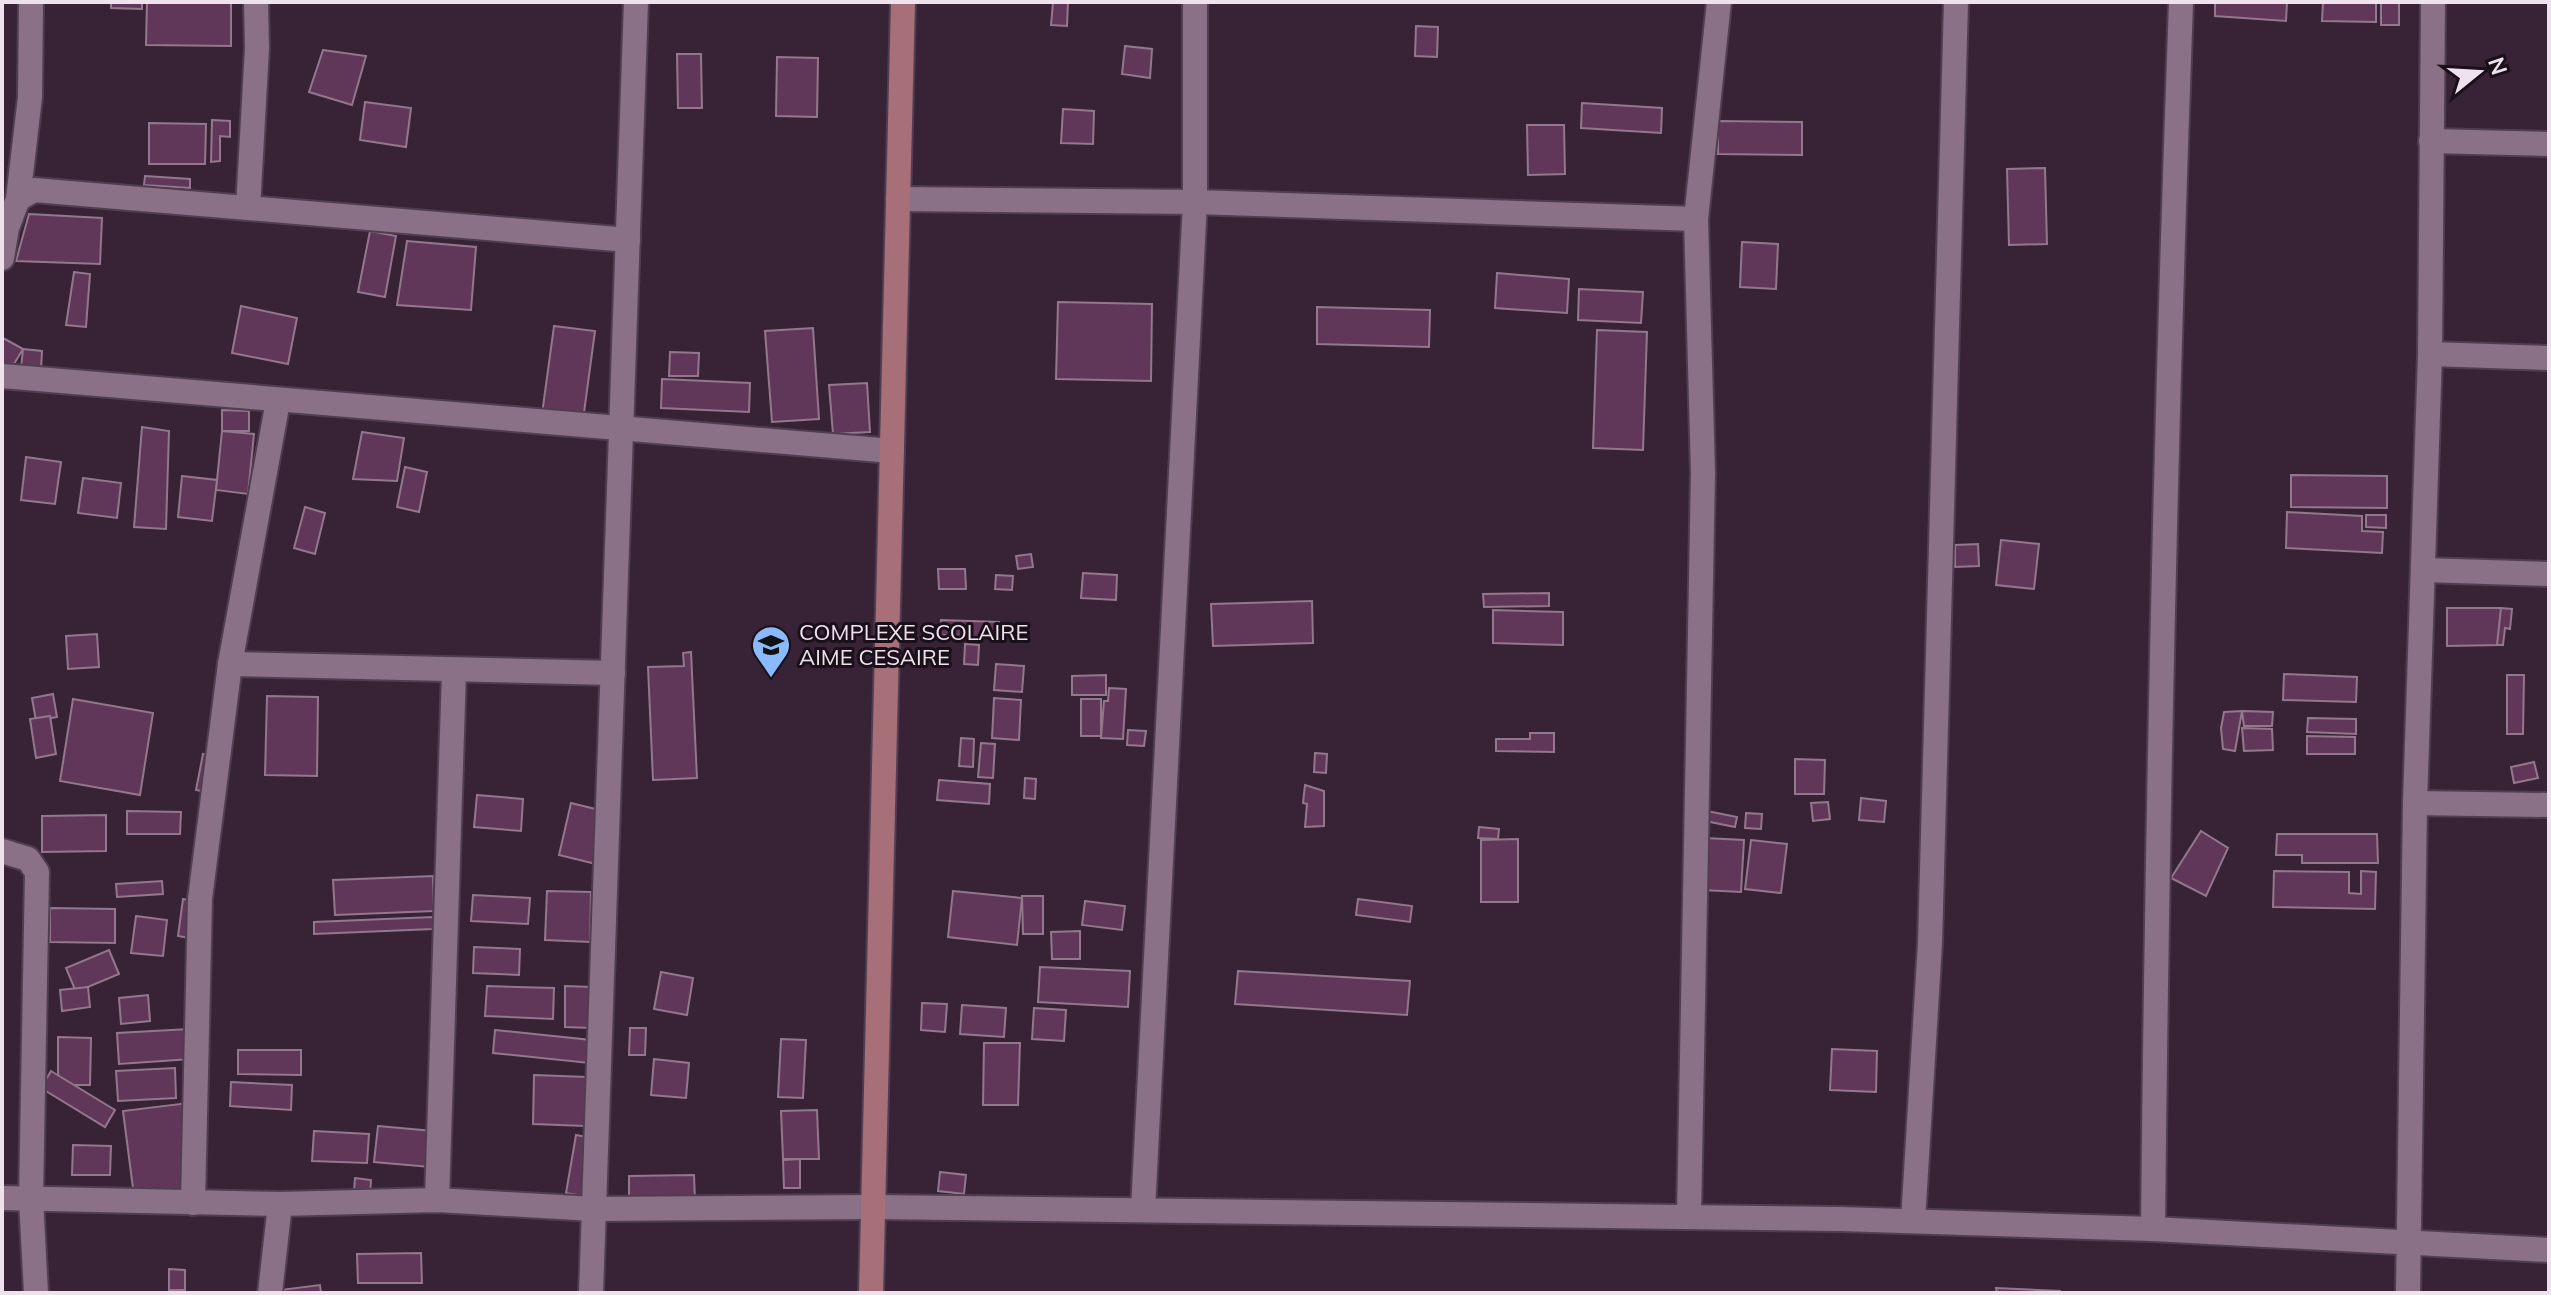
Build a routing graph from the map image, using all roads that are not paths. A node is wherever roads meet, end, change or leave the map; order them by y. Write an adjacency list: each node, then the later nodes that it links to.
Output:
1 (31, 2): 12 (street)
2 (256, 2): 15 (street)
3 (636, 2): 17 (street)
4 (903, 2): 13 (main road)
5 (1195, 2): 14 (street)
6 (1719, 2): 16 (street)
7 (1956, 2): 42 (street)
8 (2181, 2): 43 (street)
9 (2433, 2): 10 (street)
10 (2431, 141): 11 (street); 19 (street)
11 (2549, 144)
12 (18, 199): 15 (street); 18 (street)
13 (898, 199): 14 (street); 24 (main road)
14 (1195, 202): 16 (street); 40 (street)
15 (248, 208): 17 (street)
16 (1696, 219): 41 (street)
17 (628, 240): 23 (street)
18 (2, 258)
19 (2430, 354): 20 (street); 25 (street)
20 (2549, 358)
21 (2, 376): 22 (street)
22 (278, 401): 23 (street); 27 (street)
23 (621, 429): 24 (street); 29 (street)
24 (892, 451): 38 (main road)
25 (2423, 570): 26 (street); 30 (street)
26 (2549, 574)
27 (230, 664): 28 (street); 36 (street)
28 (454, 671): 29 (street); 35 (street)
29 (613, 673): 39 (street)
30 (2415, 803): 31 (street); 44 (street)
31 (2549, 805)
32 (2, 851): 34 (street)
33 (2, 1198): 34 (street)
34 (31, 1199): 36 (street); 46 (street)
35 (437, 1200): 37 (street); 39 (street)
36 (193, 1203): 37 (street)
37 (280, 1204): 47 (street)
38 (874, 1207): 39 (street); 40 (street); 49 (main road)
39 (594, 1209): 48 (street)
40 (1143, 1210): 41 (street)
41 (1689, 1216): 42 (street)
42 (1913, 1221): 43 (street)
43 (2153, 1229): 44 (street)
44 (2408, 1243): 45 (street); 50 (street)
45 (2549, 1250)
46 (36, 1293)
47 (270, 1293)
48 (591, 1293)
49 (871, 1293)
50 (2408, 1293)

